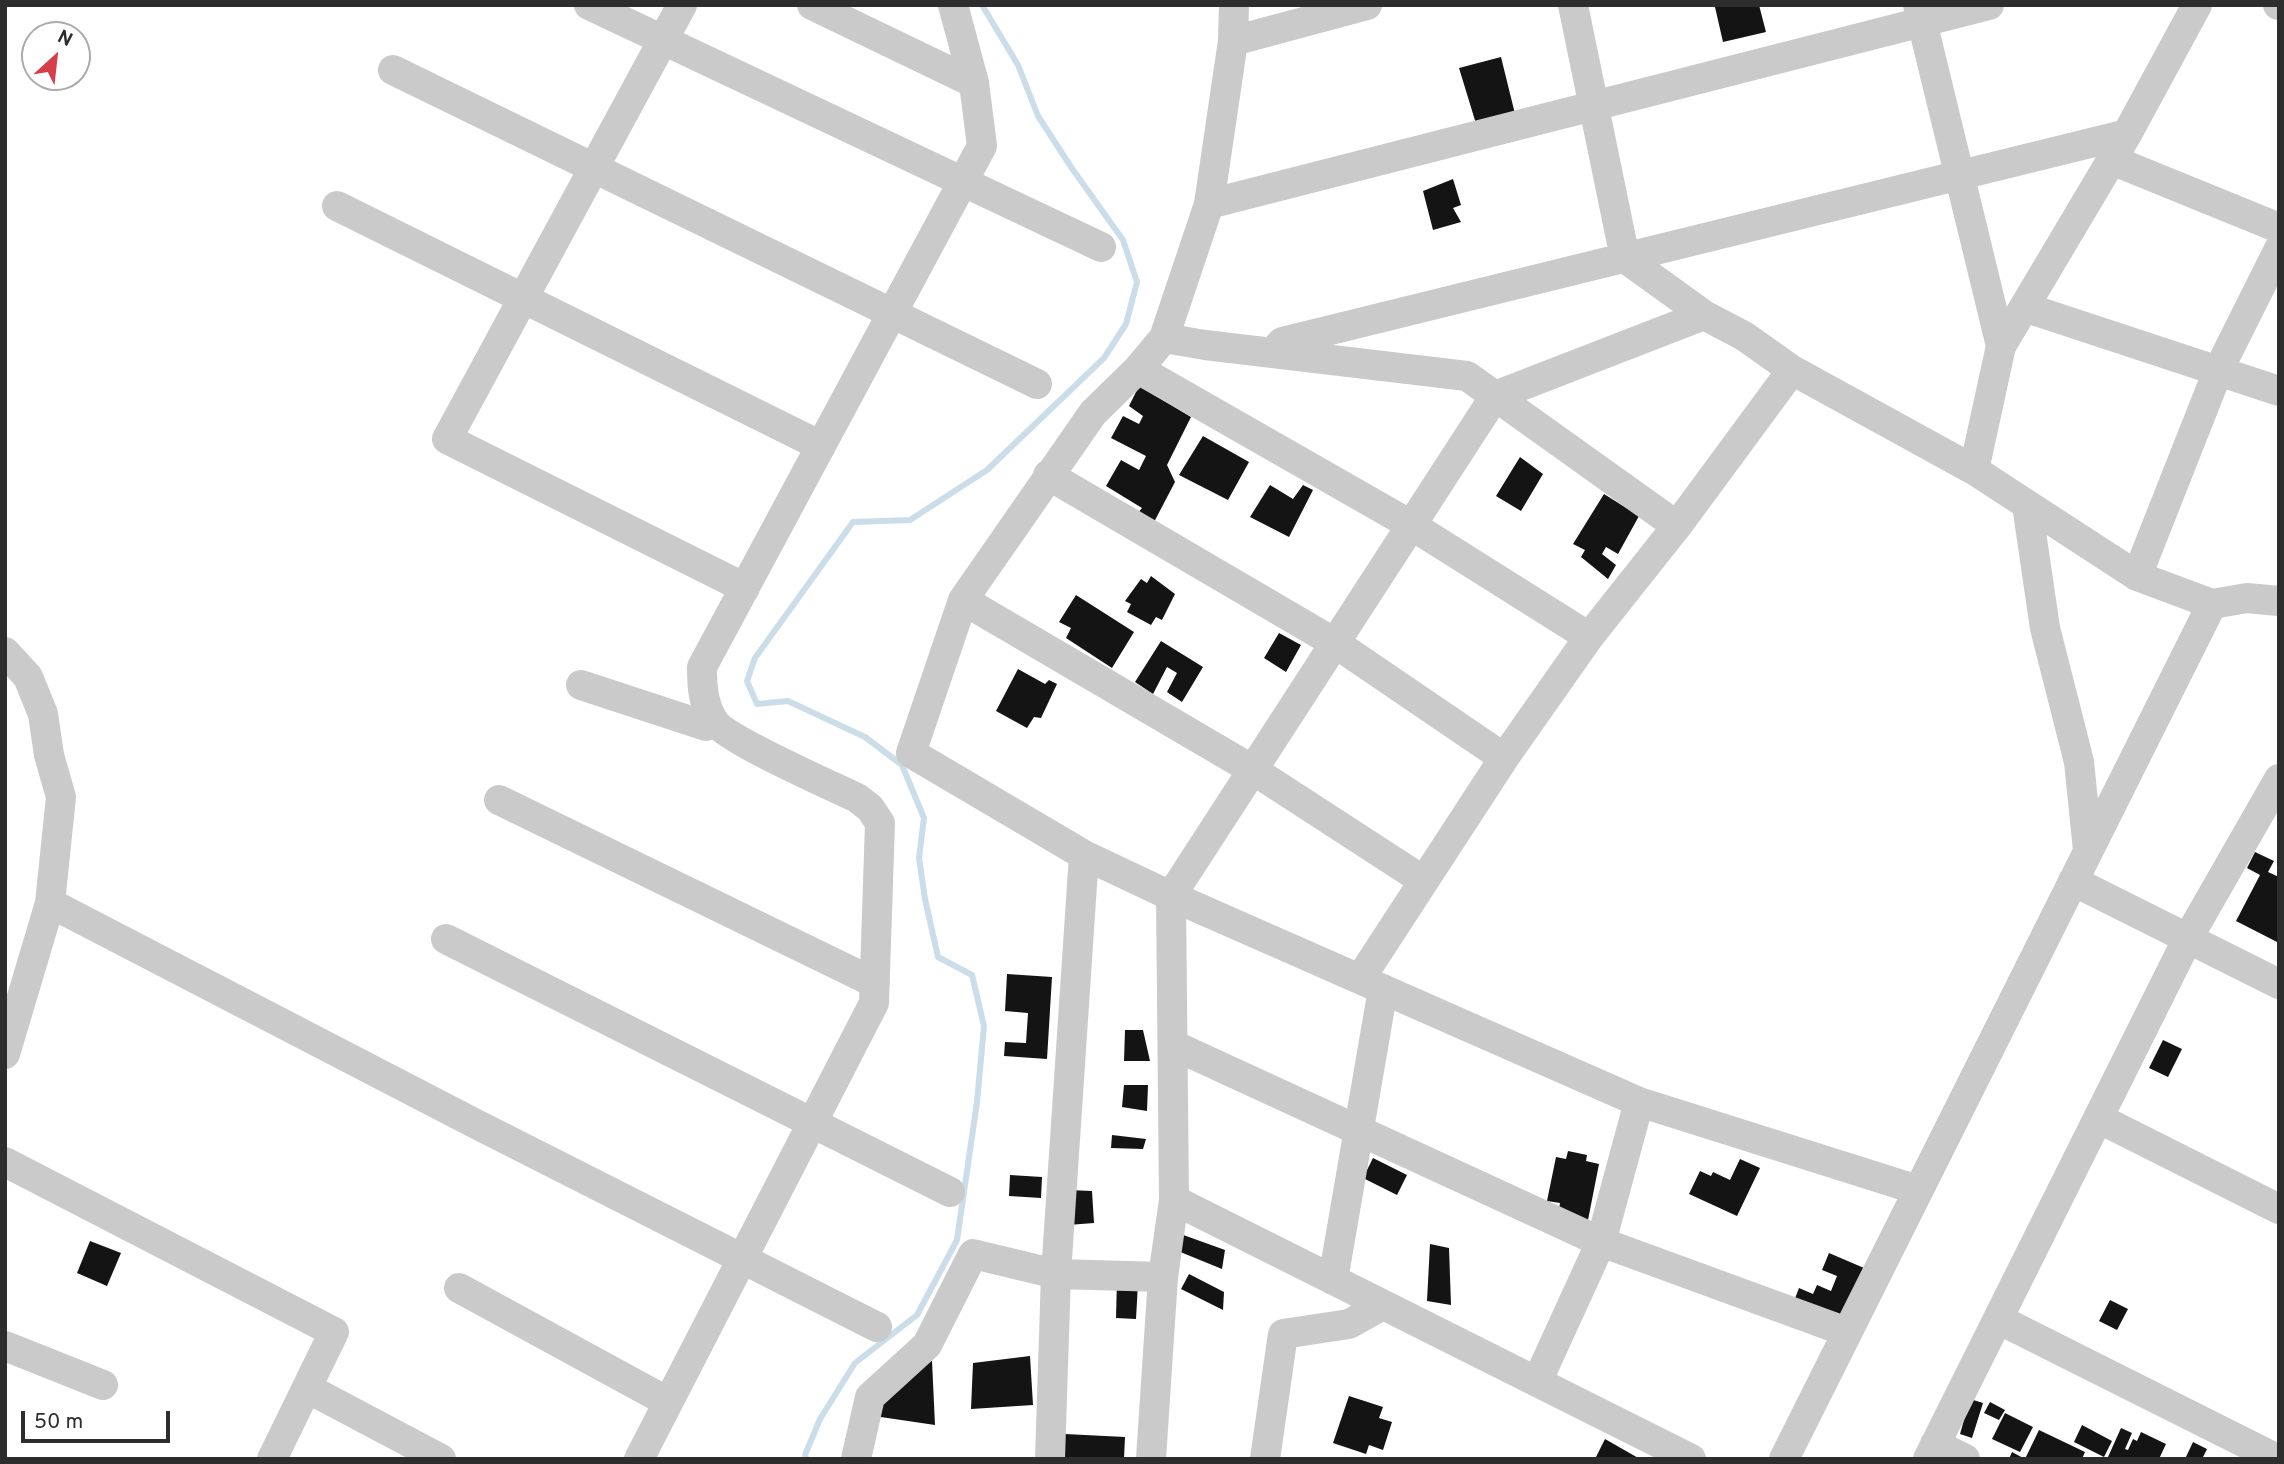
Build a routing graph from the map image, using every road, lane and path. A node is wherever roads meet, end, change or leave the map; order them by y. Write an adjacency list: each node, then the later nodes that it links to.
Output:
1 (589, 5): 11 (street)
2 (682, 5): 11 (street)
3 (812, 5): 14 (street)
4 (953, 5): 14 (street)
5 (1234, 5): 12 (street)
6 (1367, 5): 12 (street)
7 (1573, 5): 15 (street)
8 (1989, 5): 10 (street)
9 (2197, 5): 16 (street)
10 (1920, 14): 15 (street); 19 (street)
11 (663, 40): 18 (street); 20 (street)
12 (1233, 41): 21 (street)
13 (393, 70): 18 (street)
14 (974, 83): 20 (street)
15 (1593, 106): 21 (street); 26 (street)
16 (2127, 134): 17 (street); 19 (street)
17 (2112, 160): 23 (street); 28 (street)
18 (594, 168): 27 (street); 29 (street)
19 (1959, 175): 26 (street); 32 (street)
20 (962, 181): 24 (street); 29 (street)
21 (1209, 204): 31 (street)
22 (337, 206): 27 (street)
23 (2279, 228)
24 (1101, 247)
25 (2279, 250): 36 (street)
26 (1625, 258): 30 (street); 33 (street)
27 (523, 299): 40 (street); 47 (street)
28 (2024, 307): 32 (street); 36 (street)
29 (892, 314): 37 (street); 40 (street)
30 (1704, 315): 35 (street); 39 (street)
31 (1164, 338): 33 (street); 34 (street)
32 (2001, 346): 41 (street)
33 (1272, 353): 39 (street)
34 (1138, 369): 42 (street); 44 (street)
35 (1792, 370): 41 (street); 45 (street)
36 (2218, 371): 38 (street); 46 (street)
37 (1037, 384)
38 (2279, 391)
39 (1495, 396): 44 (street); 45 (street)
40 (821, 446): 47 (street)
41 (1973, 470): 43 (street)
42 (1048, 475): 48 (street); 52 (street)
43 (2027, 505): 46 (street); 60 (street)
44 (1411, 525): 51 (street); 52 (street)
45 (1677, 526): 51 (street)
46 (2137, 576): 50 (street)
47 (745, 588): 55 (street)
48 (963, 600): 57 (street); 61 (street)
49 (2279, 601): 50 (street)
50 (2212, 604): 60 (street)
51 (1589, 637): 56 (street)
52 (1335, 643): 56 (street); 57 (street)
53 (5, 652): 65 (street)
54 (581, 685): 55 (street)
55 (714, 723): 68 (street)
56 (1504, 758): 62 (street)
57 (1252, 771): 62 (street); 64 (street)
58 (2279, 779): 66 (street)
59 (499, 800): 68 (street)
60 (2088, 849): 63 (street)
61 (1084, 855): 64 (street); 84 (street)
62 (1424, 881): 69 (street)
63 (2073, 881): 66 (street); 78 (street)
64 (1171, 897): 69 (street); 71 (street)
65 (50, 903): 72 (street); 83 (street)
66 (2188, 938): 70 (street); 74 (street)
67 (446, 939): 75 (street)
68 (875, 983): 75 (street)
69 (1372, 984): 73 (street); 76 (street)
70 (2279, 984)
71 (1173, 1045): 76 (street); 80 (street)
72 (5, 1054)
73 (1639, 1102): 78 (street); 82 (street)
74 (2098, 1118): 81 (street); 89 (street)
75 (813, 1123): 79 (street); 83 (street)
76 (1359, 1130): 82 (street); 86 (street)
77 (5, 1162): 95 (street)
78 (1918, 1190): 91 (street)
79 (950, 1192)
80 (1174, 1200): 85 (street); 86 (street)
81 (2279, 1209)
82 (1601, 1242): 91 (street); 93 (street)
83 (742, 1259): 90 (street); 96 (street)
84 (1056, 1274): 85 (street); 101 (street); 102 (street)
85 (1163, 1277): 103 (street)
86 (1333, 1280): 88 (street)
87 (459, 1288): 96 (street)
88 (1384, 1305): 93 (street); 104 (street)
89 (1998, 1319): 97 (street); 108 (street)
90 (877, 1327)
91 (1847, 1332): 106 (street)
92 (5, 1346): 94 (street)
93 (1537, 1382): 105 (street)
94 (103, 1385)
95 (306, 1388): 98 (street); 99 (street)
96 (668, 1402): 100 (street)
97 (1932, 1451): 107 (street)
98 (272, 1459)
99 (440, 1459)
100 (639, 1459)
101 (856, 1459)
102 (1050, 1459)
103 (1151, 1459)
104 (1265, 1459)
105 (1691, 1459)
106 (1784, 1459)
107 (1965, 1459)
108 (2277, 1459)

